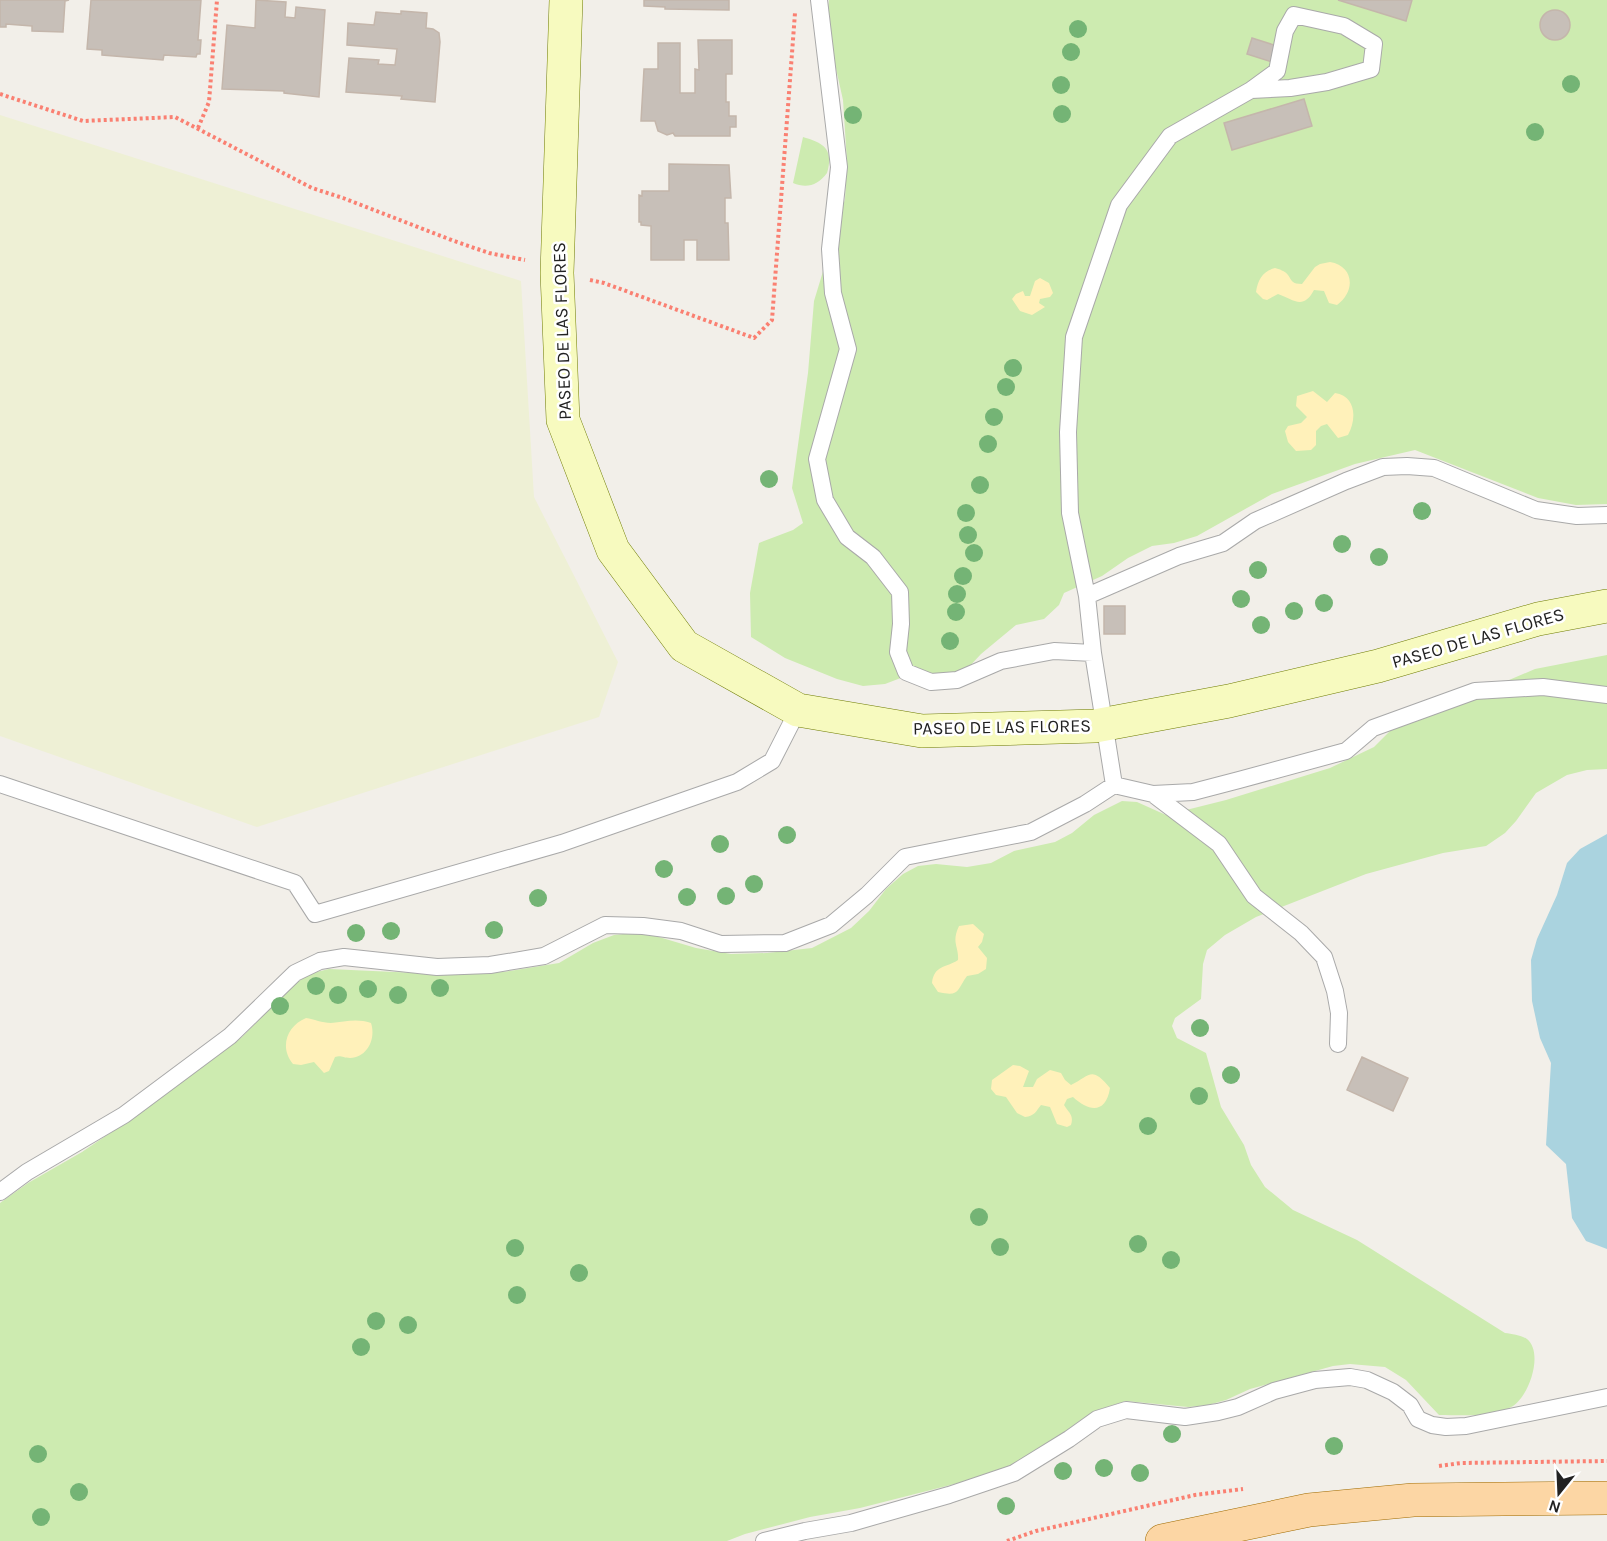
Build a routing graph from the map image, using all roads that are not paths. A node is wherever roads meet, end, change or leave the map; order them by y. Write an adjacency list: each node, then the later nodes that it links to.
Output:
1 (566, 0): 9 (street, PASEO DE LAS FLORES)
2 (819, 0): 7 (lane)
3 (1251, 90): 3 (lane); 5 (lane)
4 (1607, 515): 5 (lane)
5 (1087, 596): 7 (lane)
6 (1607, 606): 10 (street, PASEO DE LAS FLORES)
7 (1093, 653): 10 (lane)
8 (1607, 695): 13 (lane)
9 (798, 710): 10 (street, PASEO DE LAS FLORES); 11 (lane)
10 (1104, 725): 12 (lane)
11 (0, 784)
12 (1114, 785): 13 (lane); 15 (lane)
13 (1153, 794): 14 (lane)
14 (1338, 1044)
15 (0, 1191)
16 (1607, 1397): 18 (lane)
17 (1607, 1498): 19 (main road)
18 (764, 1541)
19 (1162, 1541)

